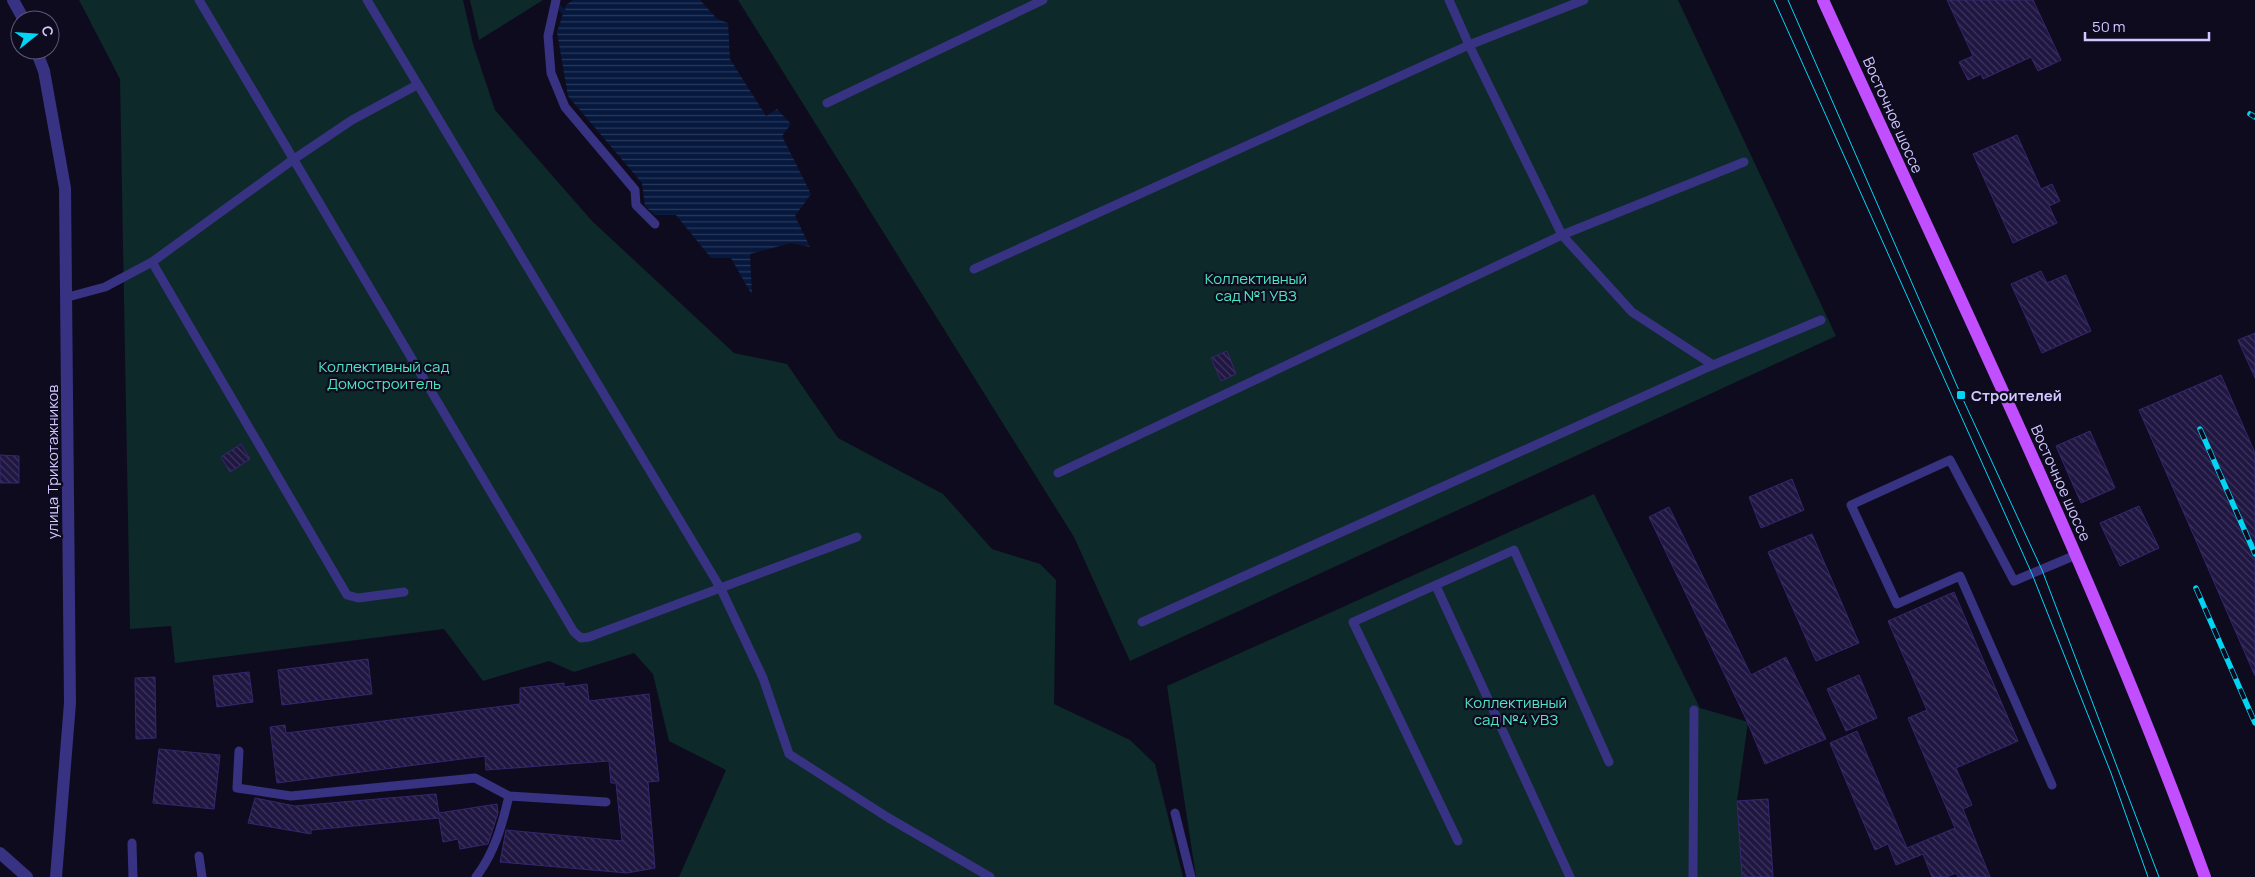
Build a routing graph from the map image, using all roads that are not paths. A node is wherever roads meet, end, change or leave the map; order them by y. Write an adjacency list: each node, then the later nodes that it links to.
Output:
1 (199, 0): 12 (lane)
2 (367, 0): 10 (lane)
3 (556, 0): 14 (lane)
4 (1044, 0): 11 (lane)
5 (1450, 0): 8 (lane)
6 (1584, 0): 8 (lane)
7 (1823, 0): 23 (main road, Восточное шоссе)
8 (1468, 44): 15 (lane); 17 (lane)
9 (40, 60): 18 (street, улица Трикотажников)
10 (417, 86): 12 (lane); 25 (lane)
11 (827, 103)
12 (294, 159): 16 (lane); 25 (lane)
13 (1744, 162): 15 (lane)
14 (655, 224)
15 (1562, 235): 20 (lane); 21 (lane)
16 (152, 262): 18 (lane); 26 (lane)
17 (974, 269)
18 (68, 297): 40 (street, улица Трикотажников)
19 (1821, 320): 20 (lane)
20 (1713, 365): 27 (lane)
21 (1058, 473)
22 (857, 536): 25 (lane)
23 (2076, 555): 31 (lane); 48 (main road, Восточное шоссе)
24 (1436, 586): 30 (lane); 35 (lane); 46 (lane)
25 (721, 590): 44 (lane)
26 (404, 592)
27 (1142, 622)
28 (1694, 710): 47 (lane)
29 (239, 751): 32 (lane)
30 (1609, 762)
31 (2052, 785)
32 (510, 796): 33 (lane); 43 (lane)
33 (606, 802)
34 (1175, 813): 45 (lane)
35 (1458, 841)
36 (132, 843): 41 (lane)
37 (0, 853): 39 (street)
38 (199, 856): 42 (lane)
39 (26, 877)
40 (56, 877)
41 (133, 877)
42 (202, 877)
43 (476, 877)
44 (990, 877)
45 (1191, 877)
46 (1570, 877)
47 (1694, 877)
48 (2205, 877)

